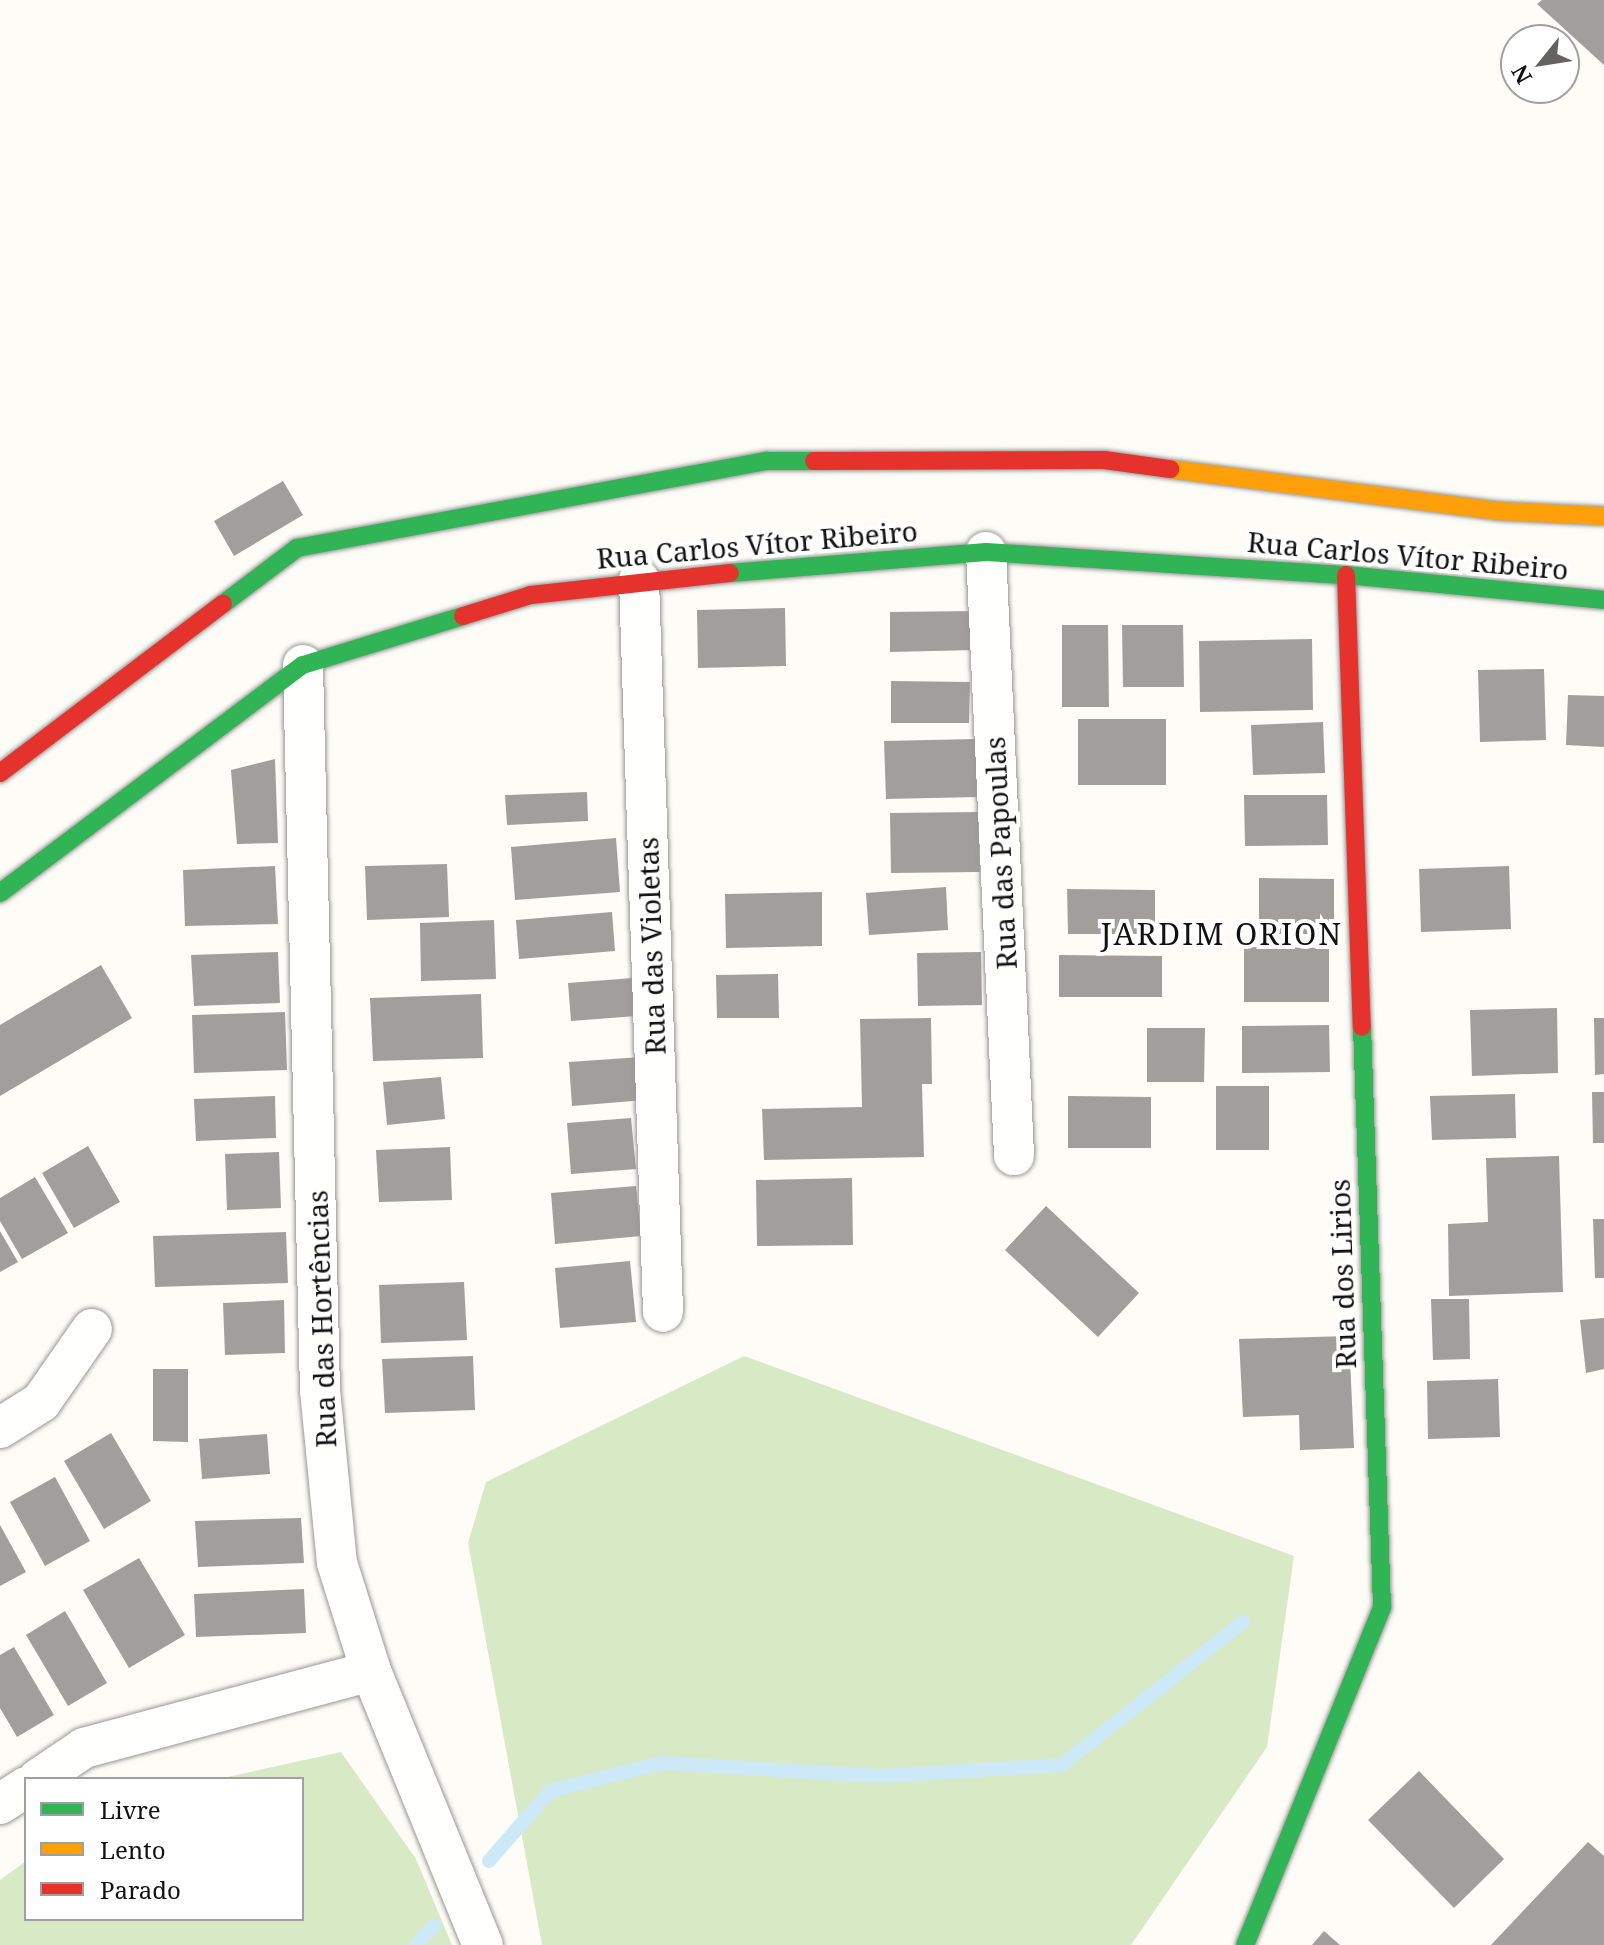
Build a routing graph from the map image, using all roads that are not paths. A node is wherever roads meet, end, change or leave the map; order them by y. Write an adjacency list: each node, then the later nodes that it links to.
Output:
1 (1604, 516): 7 (street, Rua Carlos Vítor Ribeiro)
2 (986, 552): 3 (street, Rua Carlos Vítor Ribeiro); 4 (street, Rua Carlos Vítor Ribeiro); 9 (street, Rua das Papoulas)
3 (1346, 575): 5 (street, Rua Carlos Vítor Ribeiro); 18 (street, Rua dos Lirios)
4 (639, 580): 6 (street, Rua Carlos Vítor Ribeiro); 10 (street, Rua das Violetas)
5 (1604, 600)
6 (303, 665): 8 (street, Rua Carlos Vítor Ribeiro); 13 (street, Rua das Hortências)
7 (0, 773)
8 (0, 893)
9 (1014, 1155)
10 (663, 1312)
11 (92, 1329): 12 (street)
12 (0, 1428)
13 (371, 1671): 14 (street); 17 (street, Rua das Hortências)
14 (41, 1777)
15 (24, 1788): 16 (street)
16 (0, 1804)
17 (483, 1945)
18 (1245, 1945)

